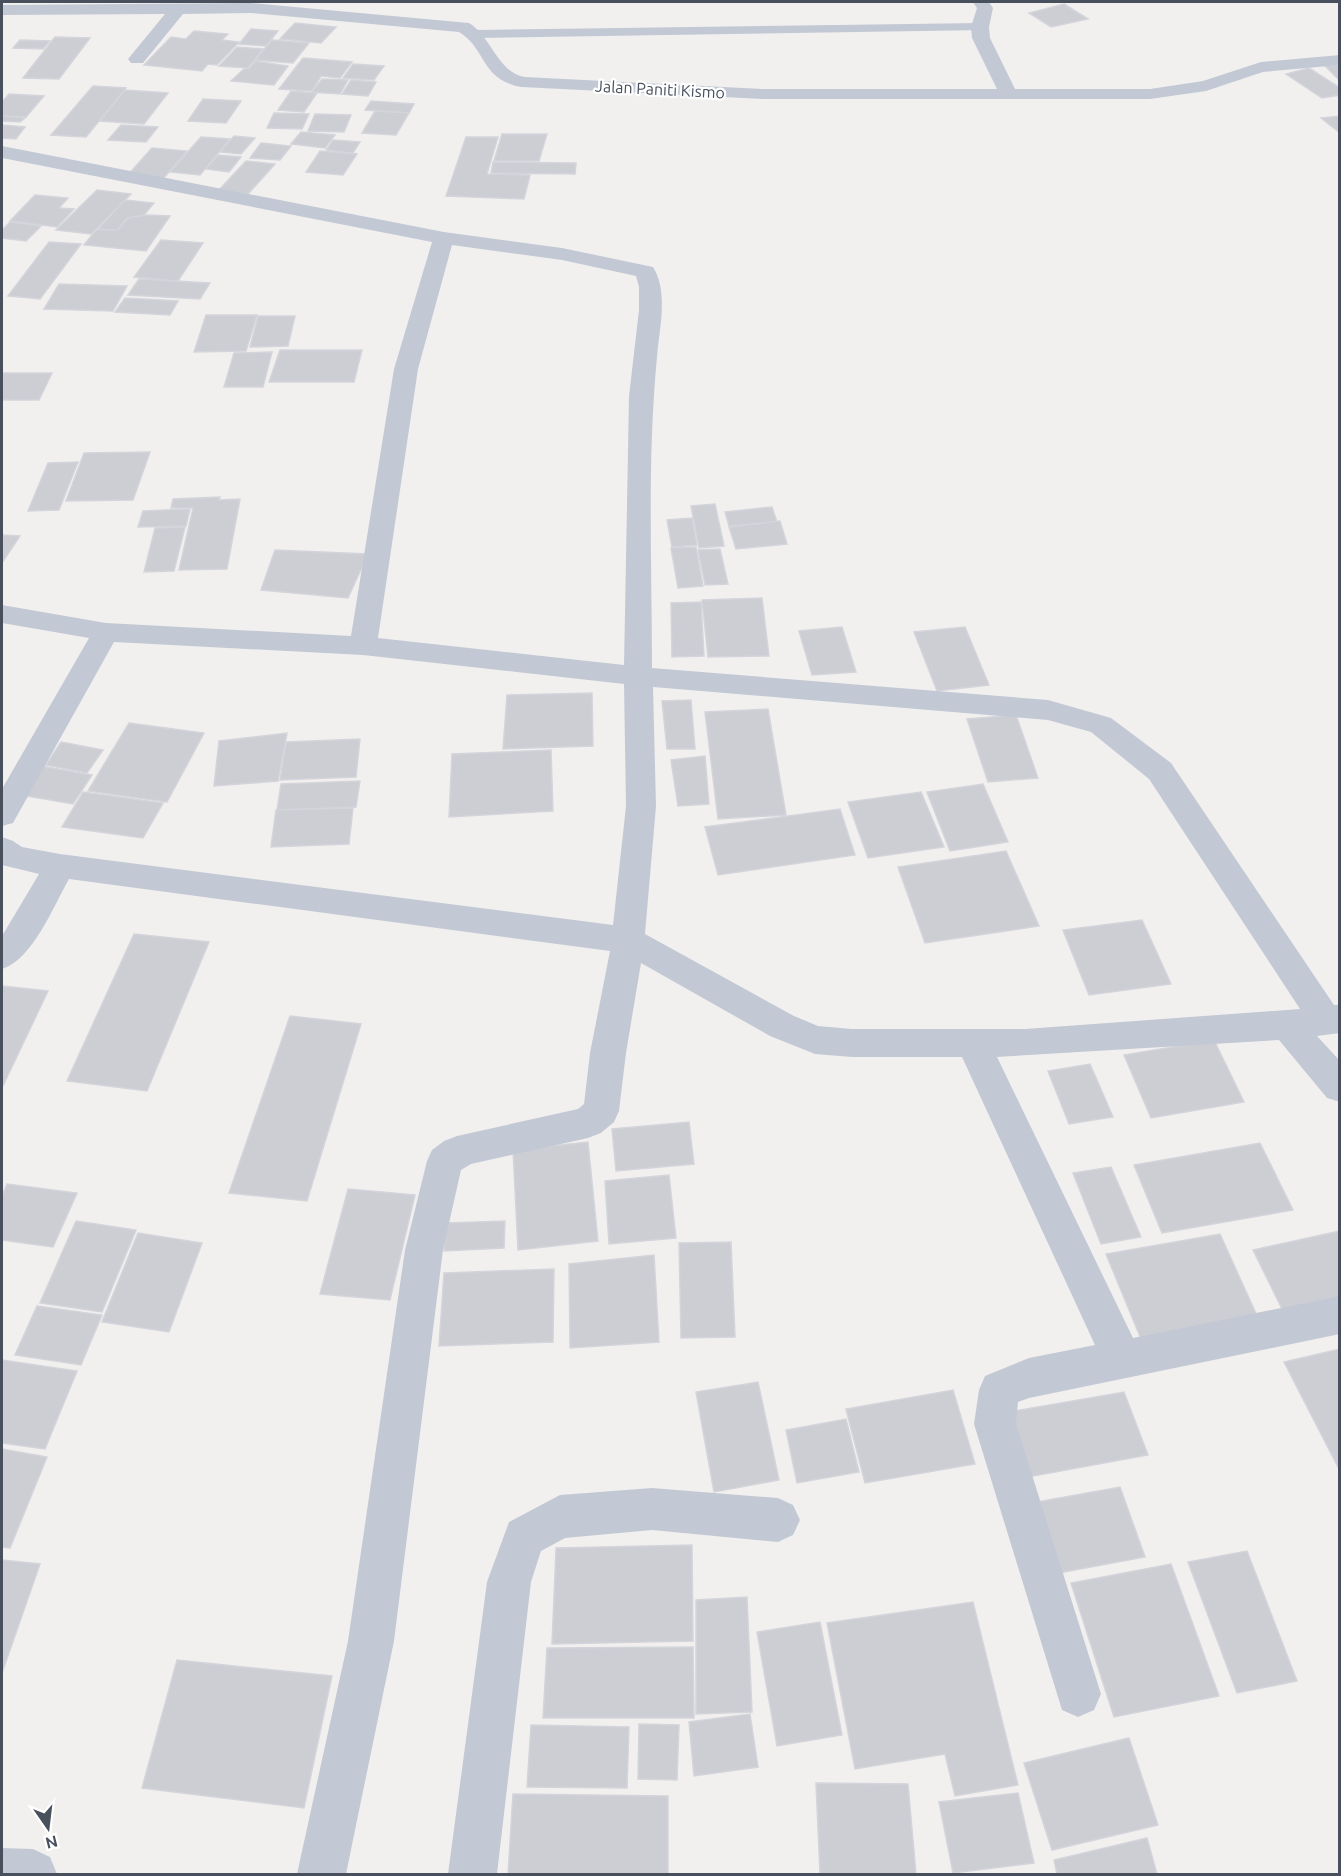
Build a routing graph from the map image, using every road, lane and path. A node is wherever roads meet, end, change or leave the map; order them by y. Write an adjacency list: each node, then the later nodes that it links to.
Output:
1 (981, 2): 4 (street)
2 (178, 9): 3 (street); 5 (street); 6 (street)
3 (2, 10)
4 (980, 27): 5 (lane); 8 (street)
5 (474, 34): 8 (street, Jalan Paniti Kismo)
6 (137, 59)
7 (1340, 60): 8 (street, Jalan Paniti Kismo)
8 (1010, 94)
9 (2, 152): 10 (street)
10 (444, 238): 13 (street); 14 (street)
11 (2, 614): 12 (street)
12 (106, 632): 13 (street); 15 (street)
13 (363, 646): 14 (street)
14 (638, 676): 18 (street); 20 (street)
15 (2, 815)
16 (2, 849): 17 (street)
17 (60, 867): 18 (street); 19 (street)
18 (628, 940): 22 (street); 30 (street)
19 (2, 956)
20 (1333, 1020): 21 (street)
21 (1287, 1025): 22 (street); 23 (street)
22 (972, 1042): 25 (street)
23 (1340, 1087)
24 (1340, 1316): 25 (street)
25 (1122, 1359): 27 (street)
26 (778, 1520): 31 (street)
27 (1078, 1694)
28 (2, 1873): 29 (street)
29 (33, 1875)
30 (321, 1875)
31 (472, 1875)

